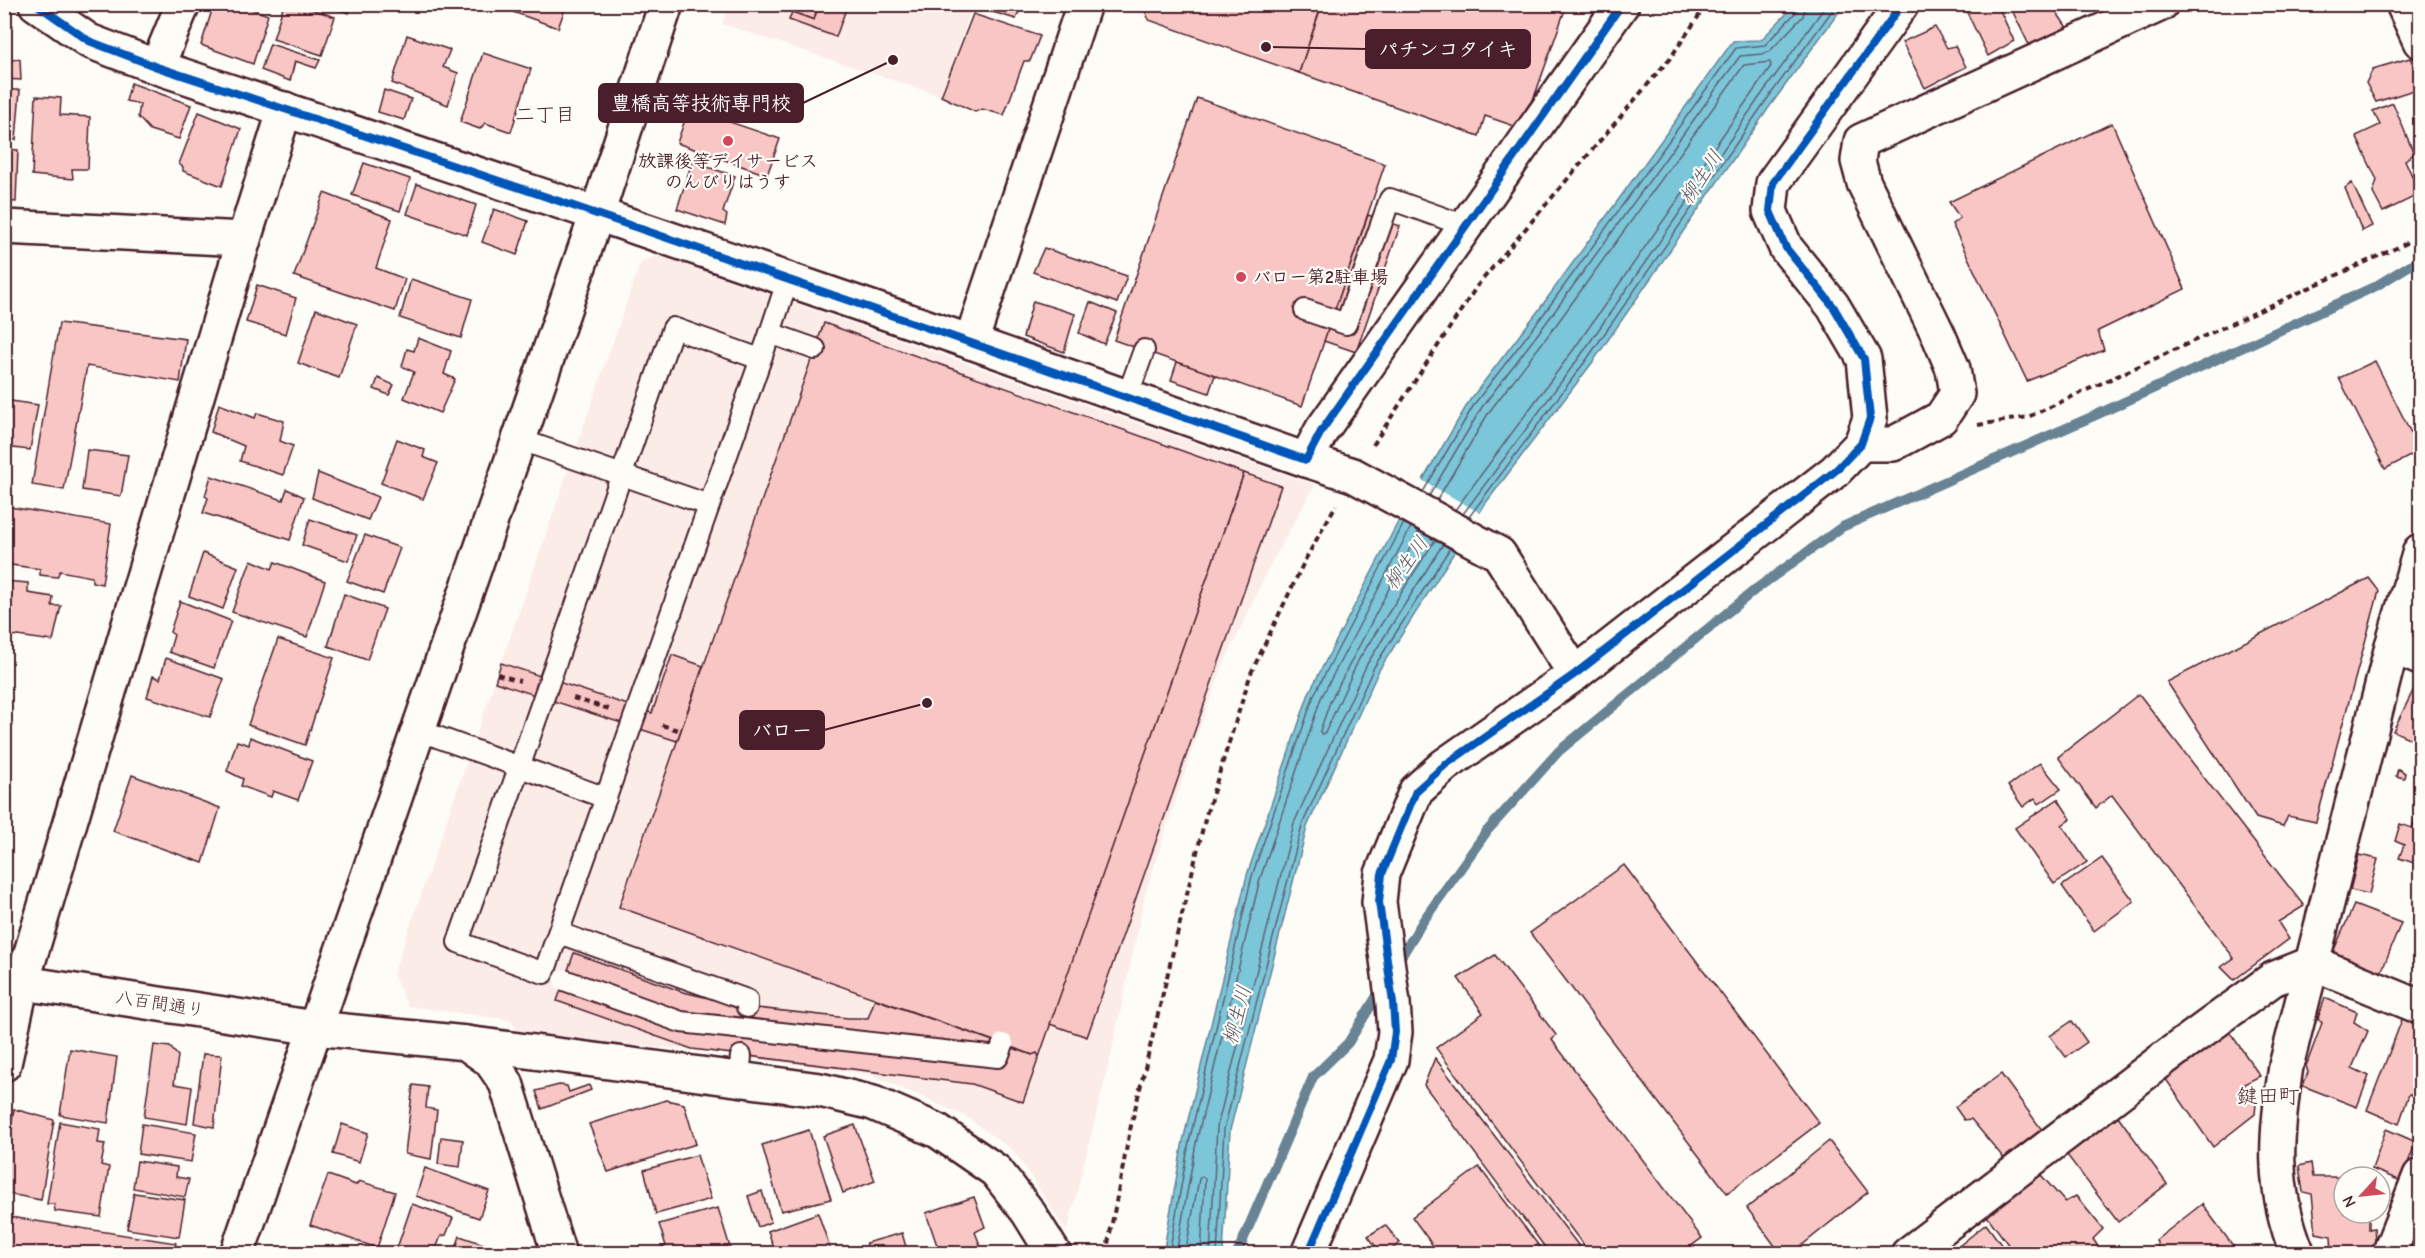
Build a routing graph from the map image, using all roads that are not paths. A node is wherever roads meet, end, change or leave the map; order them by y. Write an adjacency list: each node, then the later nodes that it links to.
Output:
1 (36, 4): 10 (street)
2 (183, 4): 10 (street)
3 (666, 4): 12 (street)
4 (1084, 4): 19 (street)
5 (1622, 4): 13 (street)
6 (1902, 4): 25 (street)
7 (2161, 4): 25 (street)
8 (2403, 4): 9 (street)
9 (2421, 41)
10 (157, 67): 11 (street)
11 (285, 109): 12 (street); 15 (street)
12 (597, 214): 16 (street); 24 (street)
13 (1466, 226): 17 (lane); 26 (street)
14 (4, 227): 15 (street)
15 (244, 239): 38 (street)
16 (788, 279): 18 (lane); 19 (street)
17 (1305, 309)
18 (770, 333): 20 (lane); 22 (lane)
19 (971, 342): 23 (street)
20 (815, 349)
21 (1144, 350): 23 (lane)
22 (760, 360): 27 (lane); 28 (lane)
23 (1127, 397): 26 (street)
24 (518, 440): 27 (lane); 32 (street)
25 (1861, 444): 31 (street)
26 (1306, 460): 31 (street)
27 (622, 476): 28 (lane); 33 (lane)
28 (709, 505): 34 (lane)
29 (2421, 551): 30 (street)
30 (2407, 652): 36 (street)
31 (1575, 674): 49 (street)
32 (418, 730): 33 (lane); 41 (street)
33 (519, 766): 34 (lane); 37 (lane)
34 (606, 798): 35 (lane)
35 (559, 933): 37 (lane); 39 (lane)
36 (2313, 963): 40 (street); 50 (street); 51 (street)
37 (544, 973): 43 (lane, bridge)
38 (13, 981): 41 (street, 八百間通り); 44 (street)
39 (747, 1007)
40 (2421, 1007)
41 (315, 1028): 42 (street, 八百間通り); 46 (street)
42 (466, 1043): 47 (street); 48 (street, 八百間通り)
43 (1003, 1044)
44 (4, 1064)
45 (2421, 1176): 52 (street)
46 (237, 1254)
47 (559, 1254)
48 (1053, 1254)
49 (1308, 1254)
50 (1908, 1254)
51 (2298, 1254)
52 (2389, 1254)

